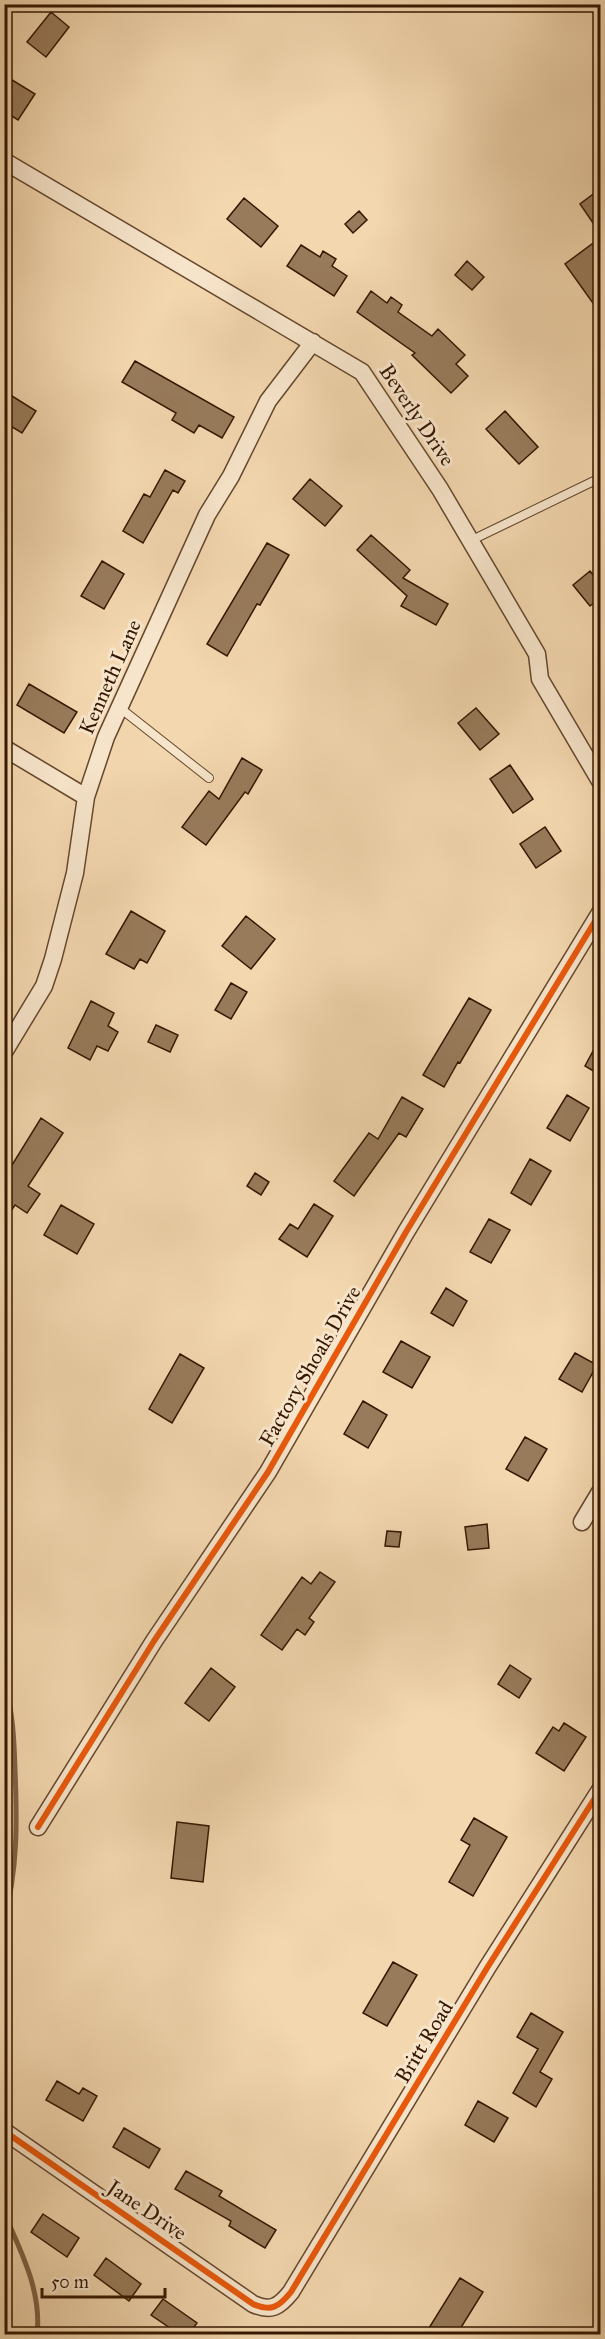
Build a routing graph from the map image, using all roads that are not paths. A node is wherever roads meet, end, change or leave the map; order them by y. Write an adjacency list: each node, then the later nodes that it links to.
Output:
1 (4, 161): 2 (street, Beverly Drive)
2 (313, 342): 4 (street, Beverly Drive); 5 (street, Kenneth Lane)
3 (600, 477): 4 (lane)
4 (470, 541): 8 (street, Beverly Drive)
5 (120, 708): 7 (lane); 9 (street, Kenneth Lane)
6 (4, 748): 9 (street)
7 (209, 778)
8 (600, 781)
9 (86, 797): 11 (street, Kenneth Lane)
10 (600, 913): 15 (street, Factory Shoals Drive)
11 (4, 1052)
12 (600, 1492): 13 (street)
13 (582, 1522)
14 (600, 1790): 17 (street, Britt Road)
15 (38, 1827)
16 (4, 2131): 17 (street, Jane Drive)
17 (273, 2309)

